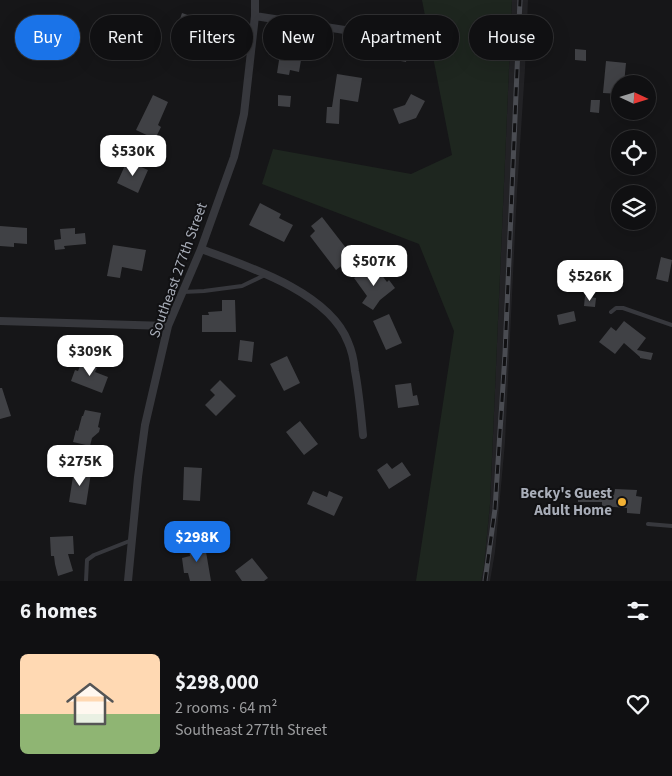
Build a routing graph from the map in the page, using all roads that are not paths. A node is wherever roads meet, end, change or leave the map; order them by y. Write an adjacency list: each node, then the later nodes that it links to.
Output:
1 (255, 0): 2 (street, Southeast 277th Street)
2 (256, 16): 3 (street); 4 (street, Southeast 277th Street)
3 (343, 30)
4 (201, 250): 5 (street); 6 (street, Southeast 277th Street)
5 (265, 275): 6 (lane); 11 (street)
6 (183, 292): 10 (street, Southeast 277th Street)
7 (611, 312): 9 (lane)
8 (0, 321): 10 (street)
9 (672, 325)
10 (168, 326): 14 (street, Southeast 277th Street)
11 (363, 435)
12 (648, 524): 13 (lane)
13 (672, 526)
14 (132, 540): 15 (lane); 16 (street, Southeast 277th Street)
15 (86, 581)
16 (128, 581)

